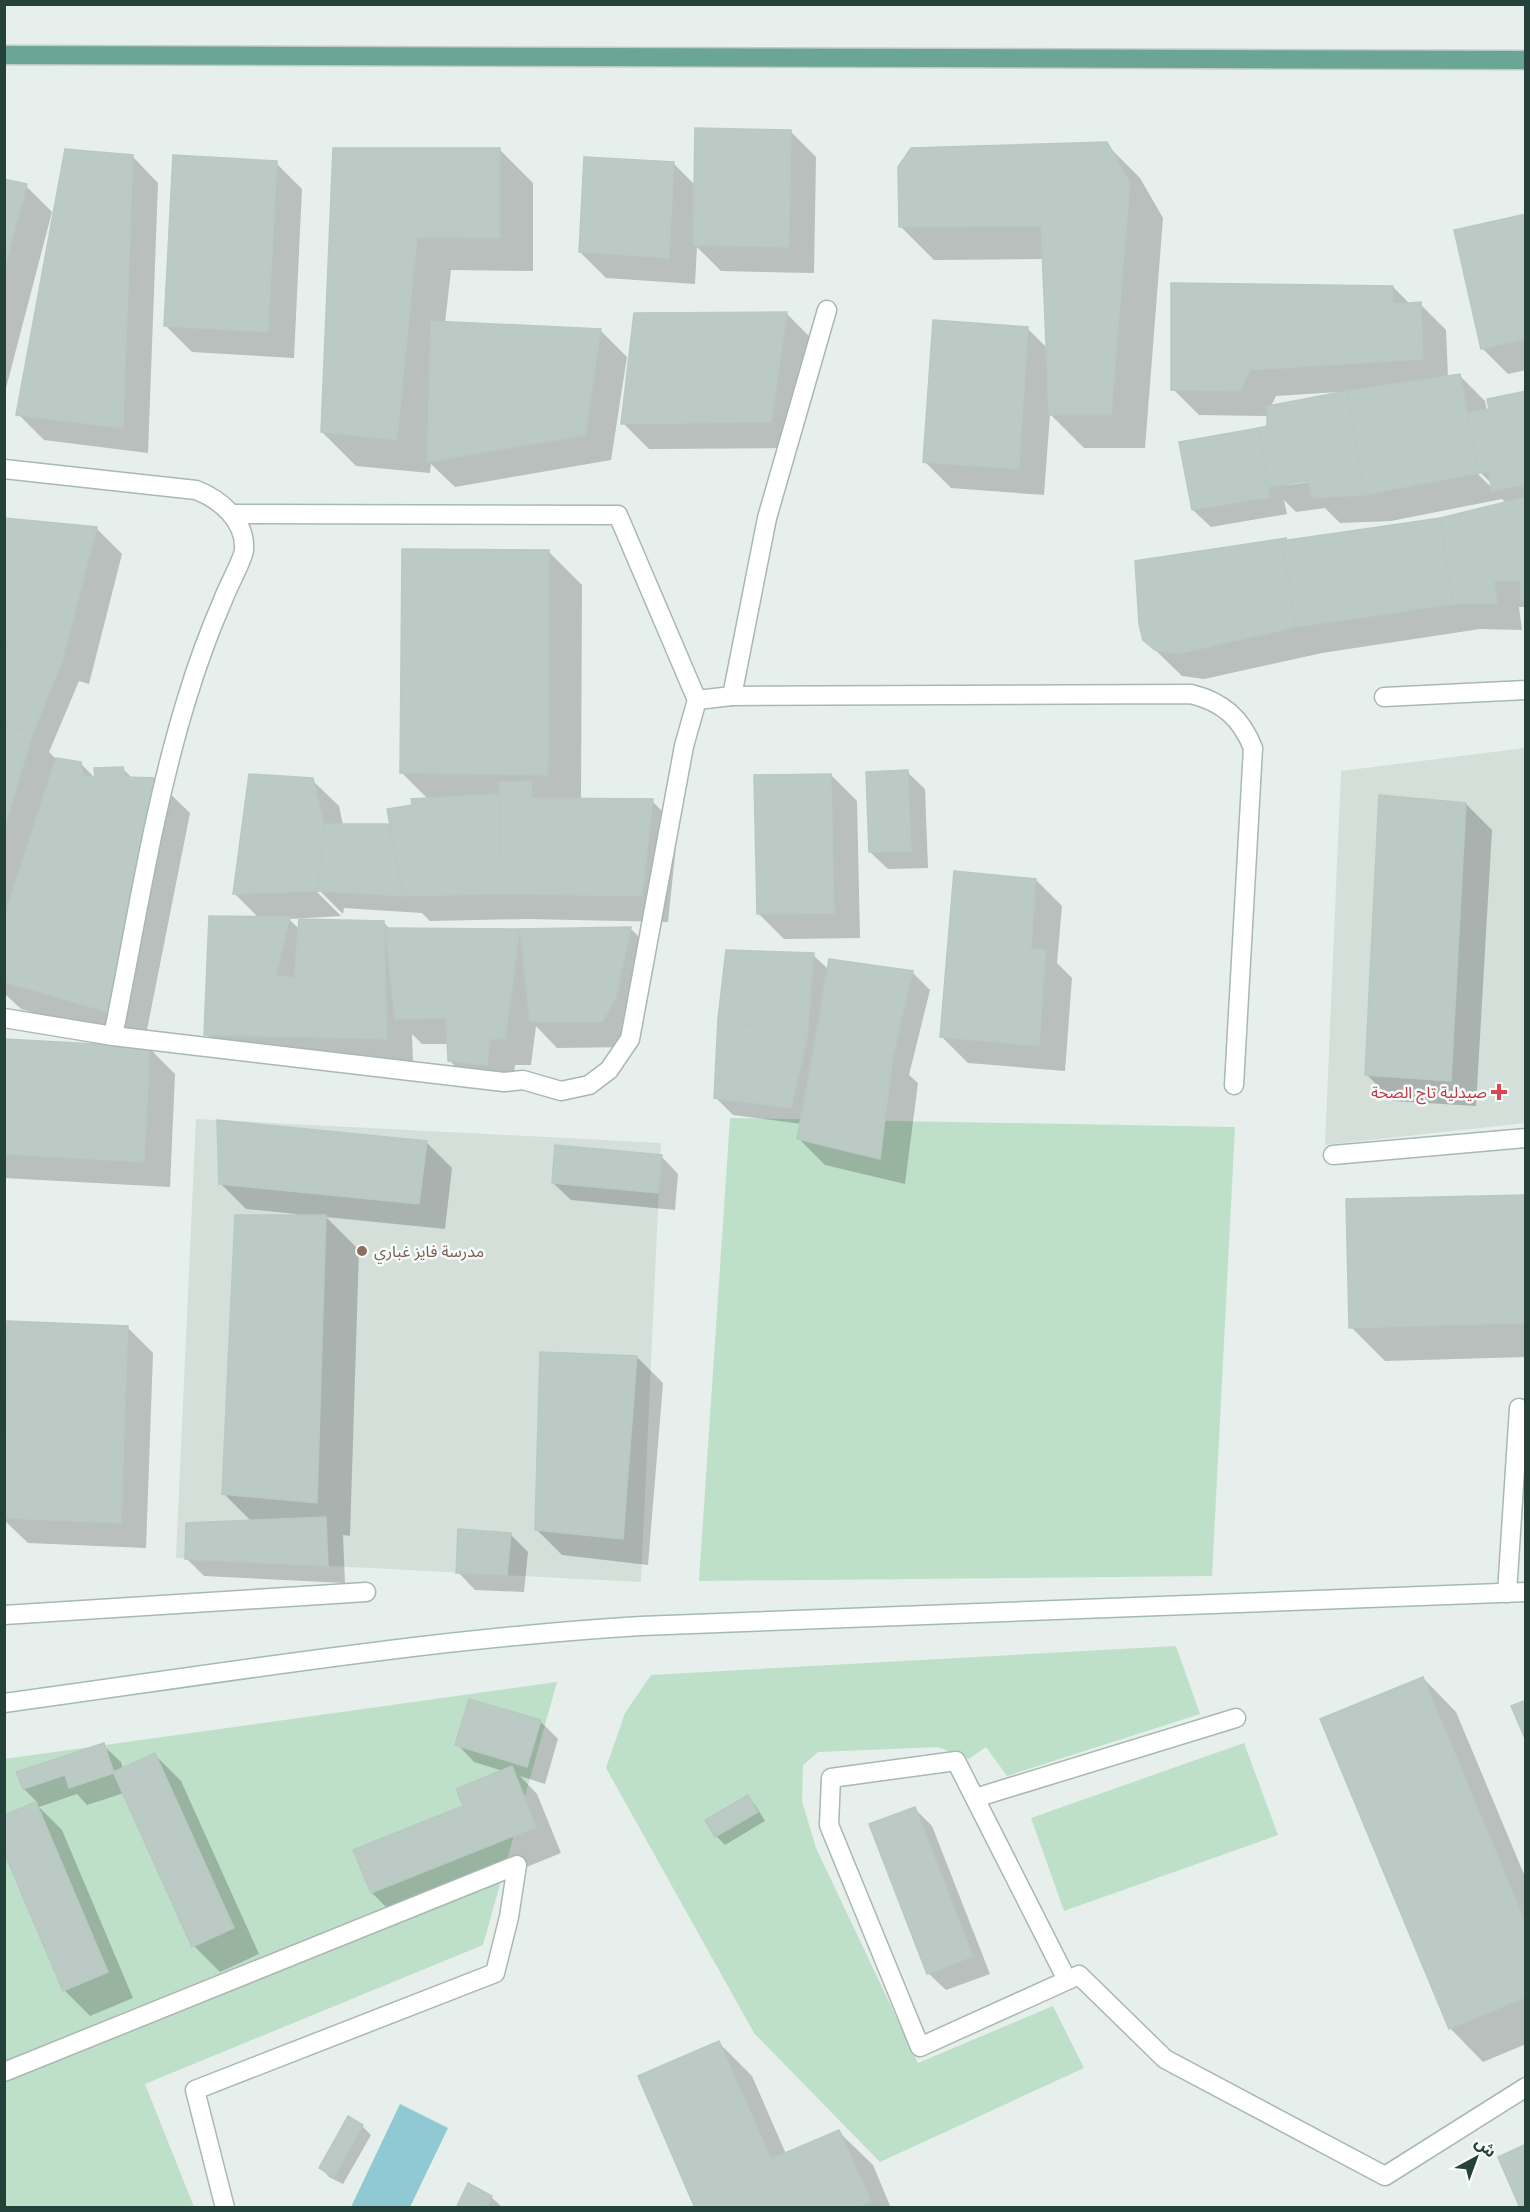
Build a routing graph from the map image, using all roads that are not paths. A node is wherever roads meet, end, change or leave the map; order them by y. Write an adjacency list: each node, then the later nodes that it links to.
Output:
1 (4, 55): 2 (main road)
2 (1526, 60)
3 (827, 310): 7 (street)
4 (4, 469): 5 (street)
5 (232, 514): 9 (street); 11 (street)
6 (1526, 690): 8 (street)
7 (732, 696): 9 (street); 12 (street)
8 (1384, 697)
9 (697, 700): 11 (street)
10 (4, 1018): 11 (street)
11 (113, 1036)
12 (1234, 1085)
13 (1526, 1138): 14 (street)
14 (1334, 1155)
15 (1519, 1408): 17 (street)
16 (366, 1592): 18 (street)
17 (1516, 1592): 19 (street)
18 (4, 1616)
19 (4, 1703)
20 (1236, 1718): 21 (street)
21 (975, 1798): 22 (street); 22 (street)
22 (1067, 1980): 24 (street)
23 (4, 2072): 25 (street)
24 (1526, 2087)
25 (225, 2208)

